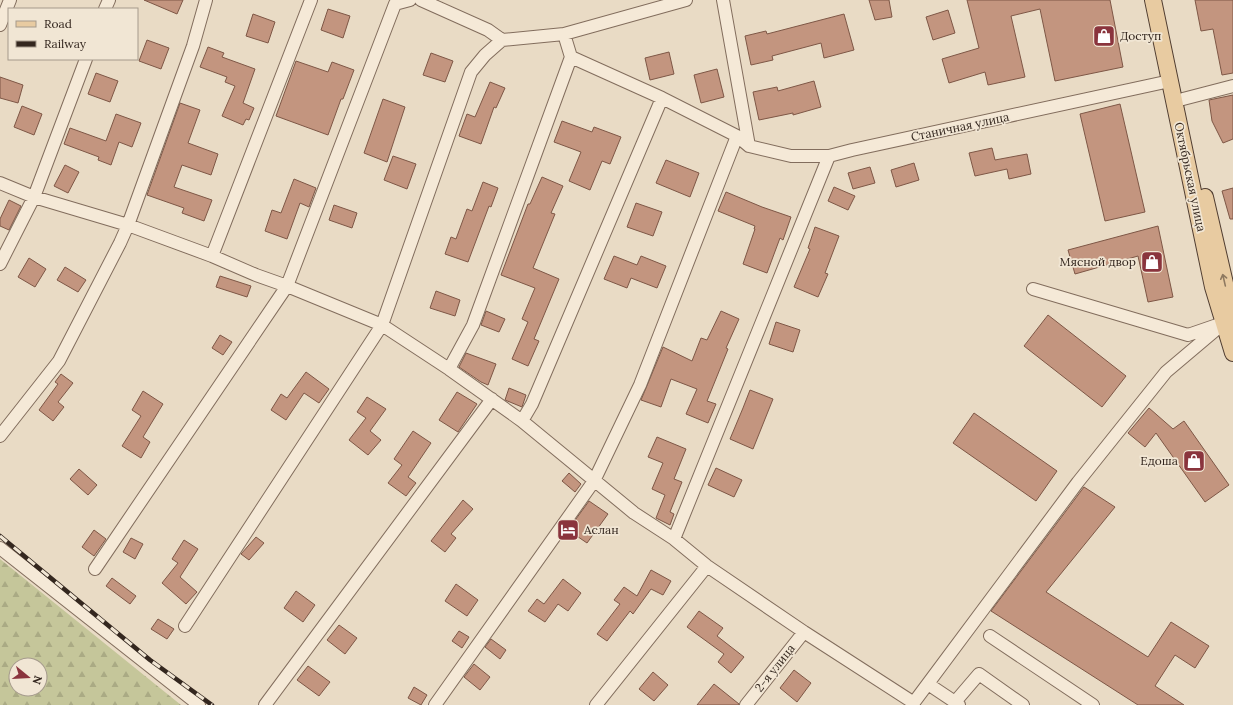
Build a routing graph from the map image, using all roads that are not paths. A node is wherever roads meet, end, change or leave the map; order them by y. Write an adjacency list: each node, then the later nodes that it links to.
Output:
1 (10, 0): 10 (street)
2 (206, 0): 24 (street)
3 (311, 0): 25 (street)
4 (410, 0): 27 (street)
5 (422, 0): 12 (street)
6 (686, 0): 11 (street)
7 (723, 0): 20 (street)
8 (1153, 0): 15 (main road, Октябрьская улица)
9 (1162, 0): 18 (main road, Октябрьская улица)
10 (0, 24)
11 (564, 34): 12 (street); 13 (street)
12 (502, 40): 30 (street)
13 (571, 57): 17 (street); 32 (street)
14 (86, 60): 23 (street)
15 (1170, 81): 21 (street, Станичная улица); 29 (main road, Октябрьская улица)
16 (1233, 86): 18 (street)
17 (662, 98): 19 (street); 34 (street)
18 (1183, 99): 29 (main road, Октябрьская улица, one-way to 18)
19 (736, 136): 20 (street); 36 (street)
20 (749, 146): 21 (street, Станичная улица)
21 (829, 156): 37 (street)
22 (0, 183): 23 (street)
23 (34, 197): 24 (street); 26 (street)
24 (128, 225): 25 (street); 35 (street)
25 (212, 256): 27 (street)
26 (0, 264)
27 (286, 286): 30 (street); 40 (street)
28 (1033, 289): 29 (street)
29 (1228, 320): 31 (main road, Октябрьская улица); 44 (street)
30 (382, 325): 32 (street); 41 (street)
31 (1233, 353)
32 (449, 369): 33 (street)
33 (492, 399): 34 (street); 48 (street)
34 (522, 421): 36 (street)
35 (0, 436)
36 (594, 480): 37 (street); 49 (street)
37 (674, 538): 39 (street)
38 (0, 548): 47 (street)
39 (707, 566): 42 (street); 50 (street)
40 (95, 569)
41 (185, 626)
42 (804, 632): 45 (street); 51 (street, 2-я улица)
43 (990, 636): 53 (street)
44 (928, 684): 45 (street); 46 (street)
45 (913, 704)
46 (957, 704): 52 (street)
47 (199, 705)
48 (265, 705)
49 (435, 705)
50 (596, 705)
51 (746, 705)
52 (1023, 705)
53 (1093, 705)

